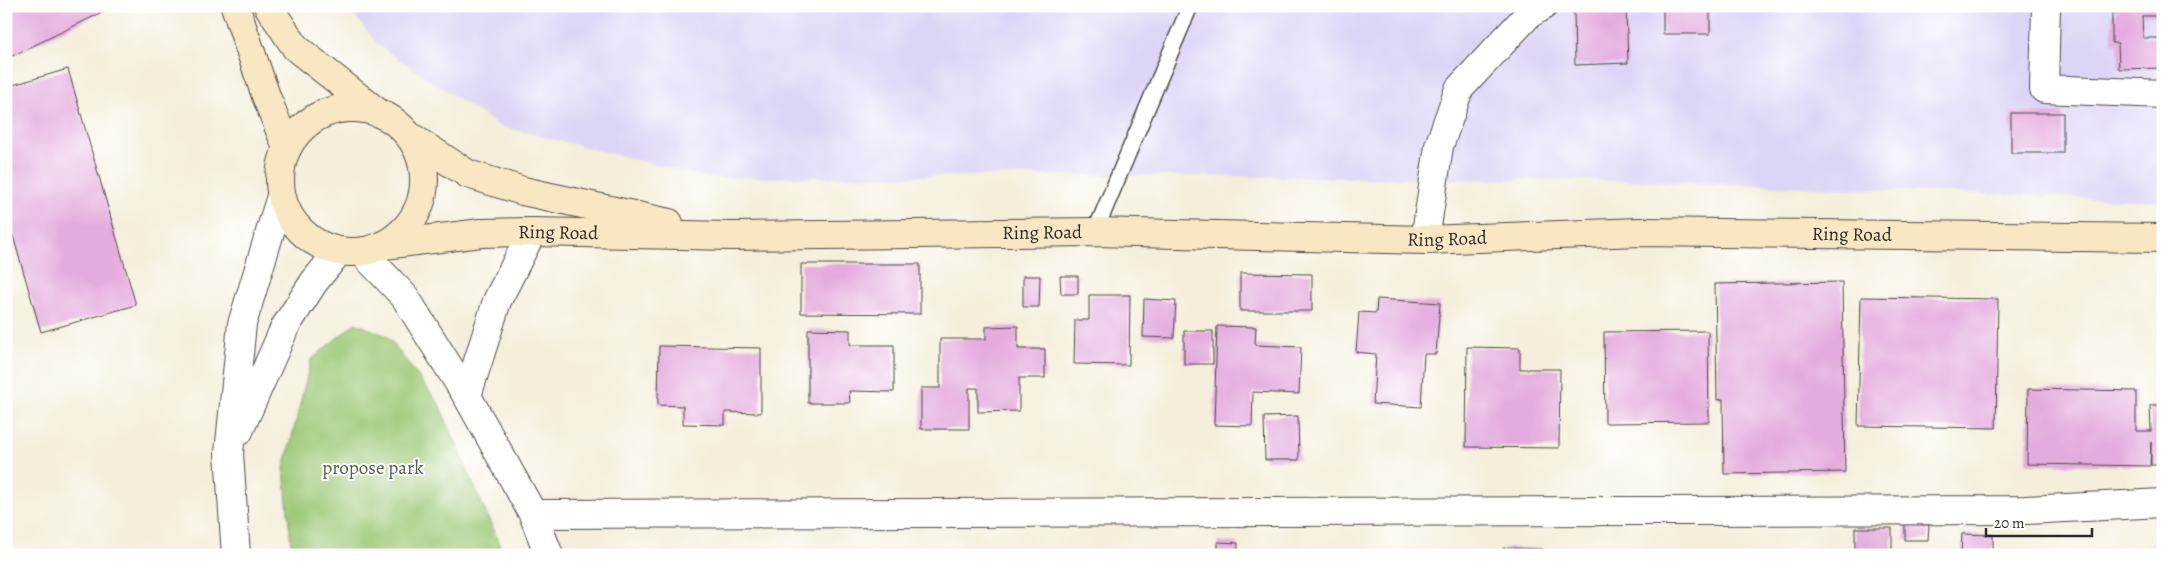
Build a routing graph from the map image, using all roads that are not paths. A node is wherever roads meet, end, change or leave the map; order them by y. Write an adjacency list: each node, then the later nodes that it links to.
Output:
1 (235, 6): 9 (main road)
2 (268, 6): 7 (main road)
3 (1190, 6): 12 (lane)
4 (1543, 6): 15 (street)
5 (2046, 6): 6 (street)
6 (2163, 94)
7 (376, 111): 8 (main road); 9 (main road)
8 (411, 137): 13 (main road, Ring Road); 16 (main road)
9 (287, 148): 10 (main road)
10 (281, 196): 16 (main road); 18 (street)
11 (532, 232): 13 (main road, Ring Road); 16 (main road, Ring Road); 17 (street)
12 (1095, 232): 13 (main road, Ring Road); 15 (main road, Ring Road)
13 (732, 236)
14 (2163, 238): 15 (main road, Ring Road)
15 (1425, 240)
16 (362, 250): 17 (street); 18 (street)
17 (467, 396): 20 (street)
18 (229, 453): 21 (street)
19 (2163, 503): 20 (street)
20 (533, 514): 22 (street)
21 (236, 555)
22 (549, 555)

